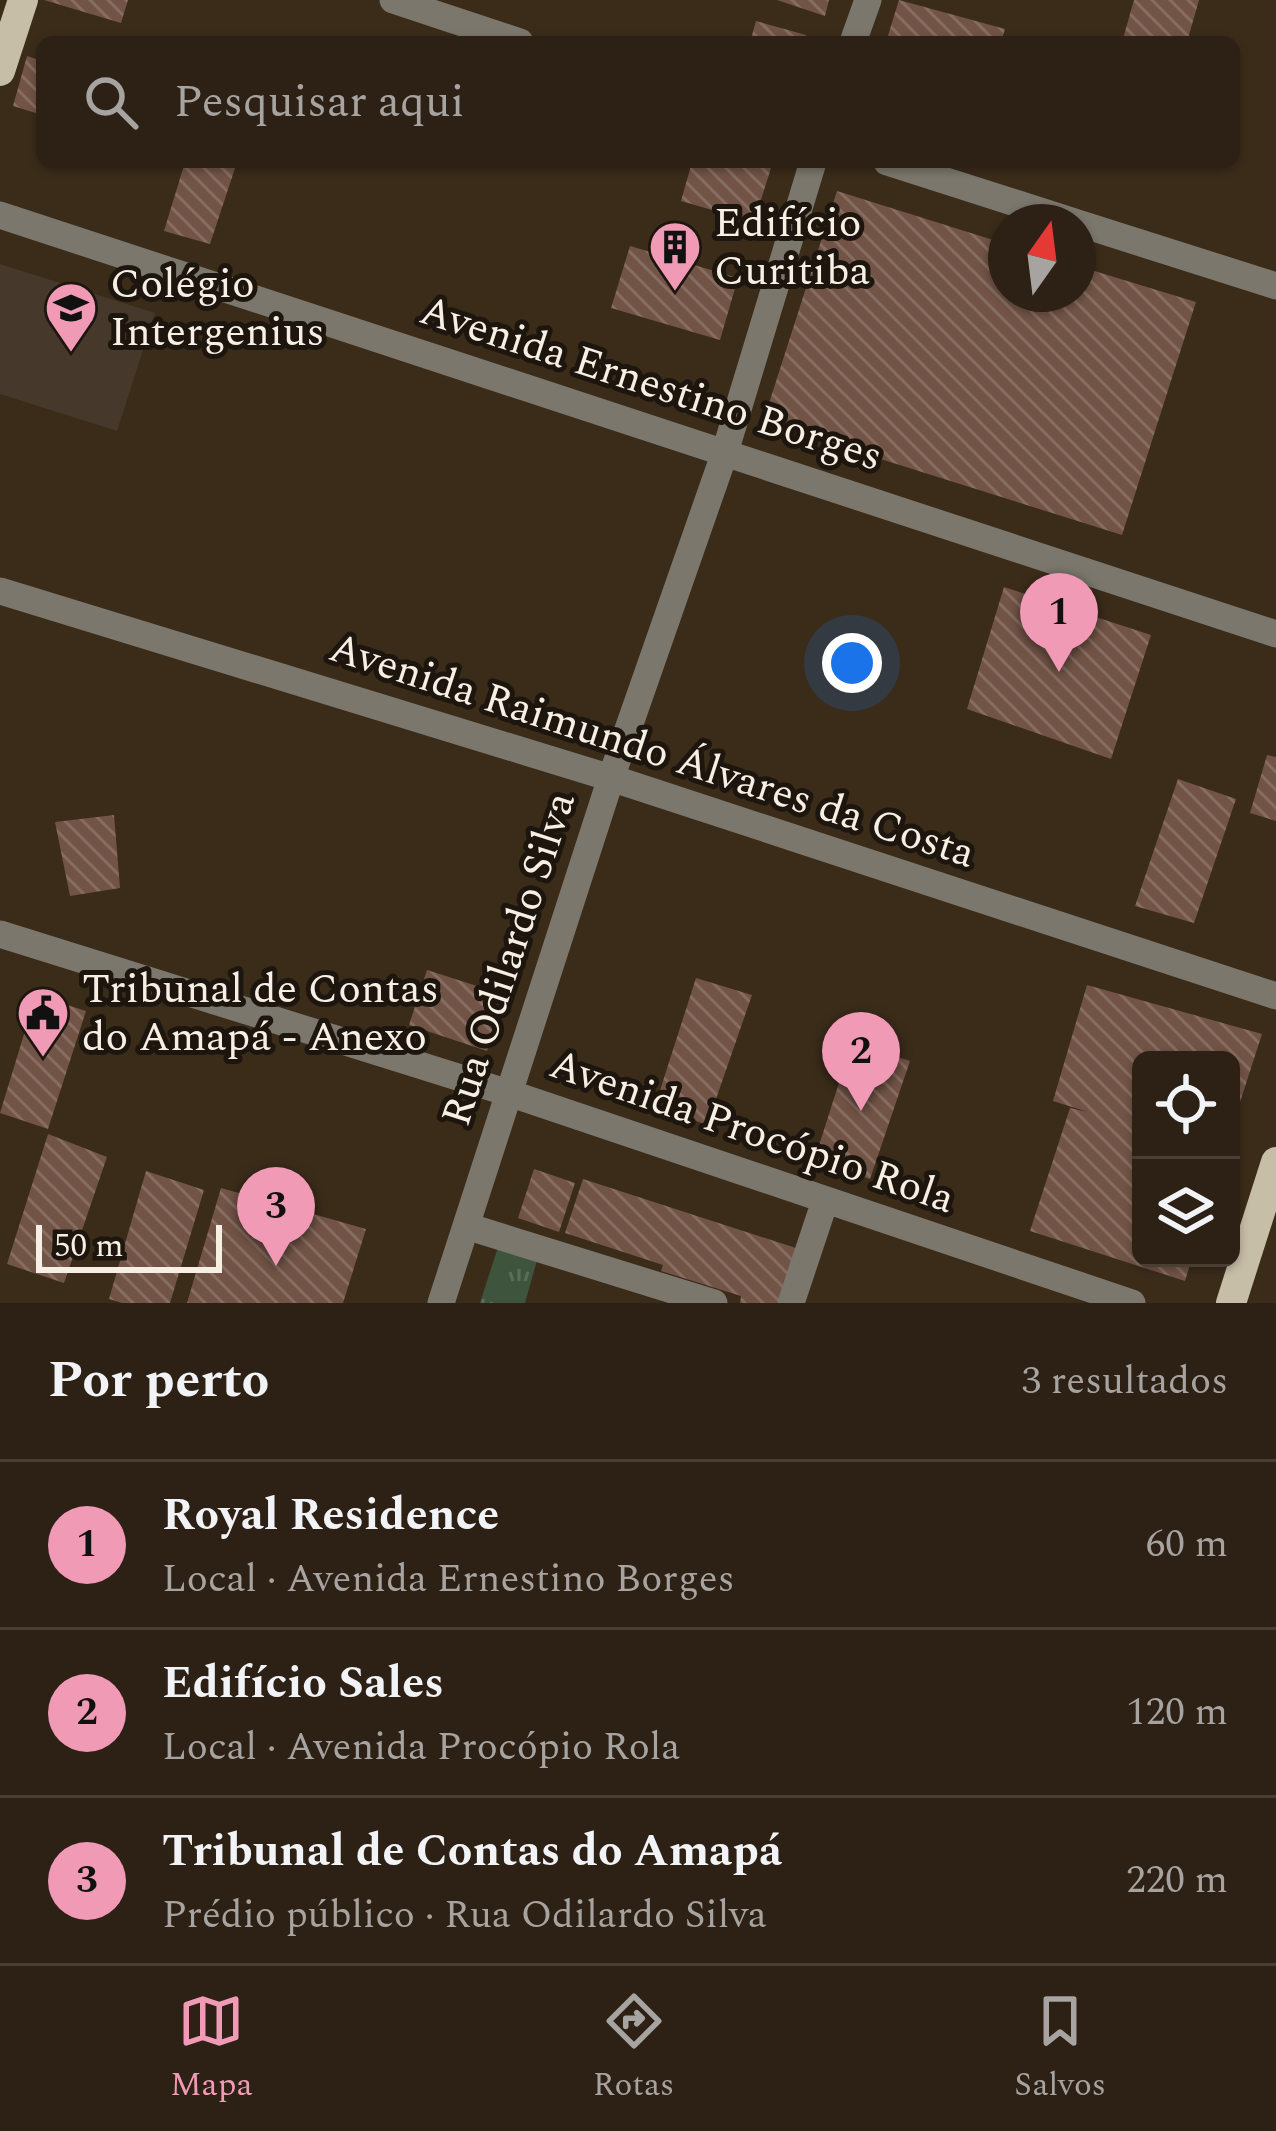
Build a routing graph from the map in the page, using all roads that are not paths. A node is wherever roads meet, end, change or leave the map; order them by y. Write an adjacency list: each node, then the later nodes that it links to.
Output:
1 (23, 0): 6 (main road)
2 (393, 0): 4 (street)
3 (868, 0): 5 (street)
4 (502, 36)
5 (856, 36)
6 (0, 71)
7 (811, 168): 13 (street, Rua Odilardo Silva)
8 (905, 168): 9 (street)
9 (1019, 204)
10 (0, 215): 13 (street, Avenida Ernestino Borges)
11 (1096, 228): 12 (street)
12 (1276, 286)
13 (725, 452): 15 (street, Avenida Ernestino Borges); 16 (street, Rua Odilardo Silva)
14 (0, 591): 16 (street, Avenida Raimundo Álvares da Costa)
15 (1276, 634)
16 (611, 778): 18 (street, Avenida Raimundo Álvares da Costa); 19 (street, Rua Odilardo Silva)
17 (0, 934): 19 (street, Avenida Procópio Rola)
18 (1276, 996)
19 (509, 1094): 21 (street, Avenida Procópio Rola); 22 (street, Rua Odilardo Silva)
20 (1276, 1162): 27 (main road)
21 (824, 1201): 25 (street); 26 (street, Avenida Procópio Rola)
22 (466, 1226): 23 (street, Rua Odilardo Silva); 24 (street)
23 (441, 1303)
24 (715, 1303)
25 (790, 1303)
26 (1132, 1303)
27 (1232, 1303)

